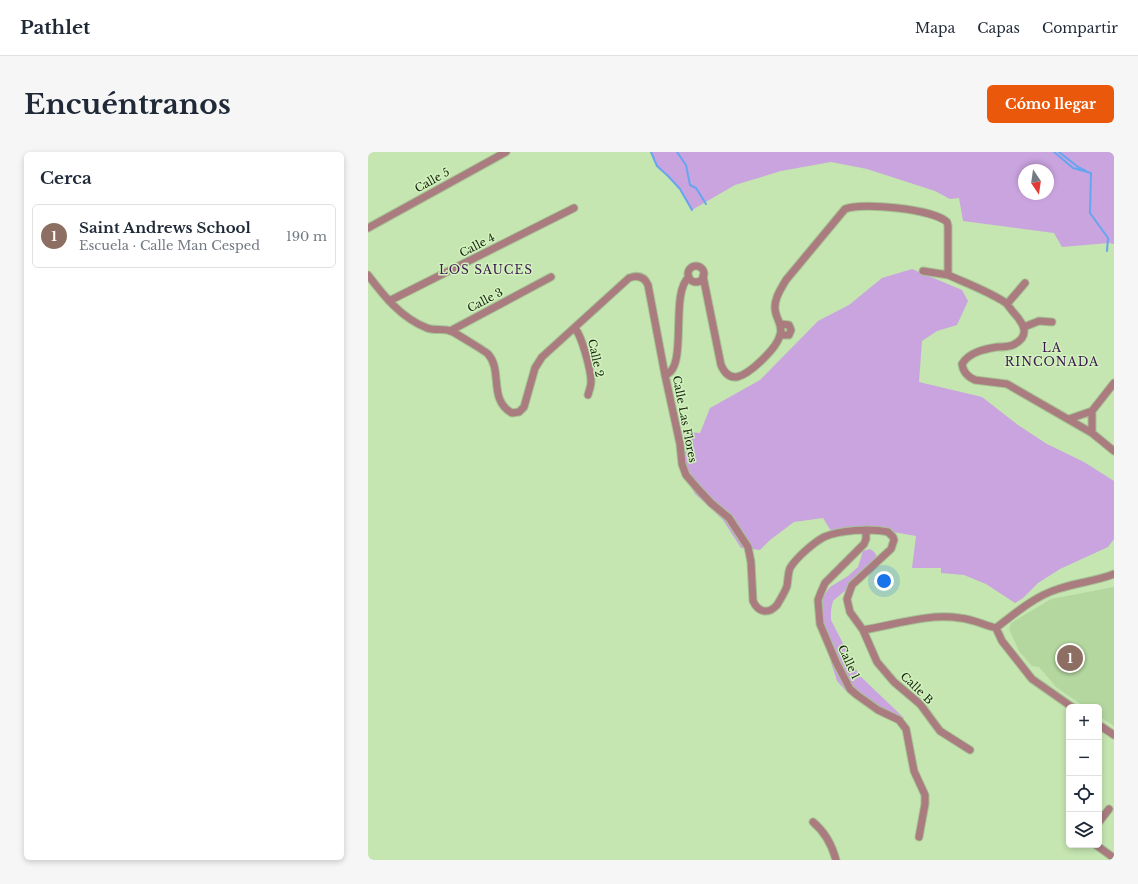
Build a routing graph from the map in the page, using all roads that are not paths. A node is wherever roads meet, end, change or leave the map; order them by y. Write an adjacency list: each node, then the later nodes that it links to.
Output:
1 (506, 152): 3 (street, Calle 5)
2 (574, 208): 9 (street, Calle 4)
3 (368, 228)
4 (923, 271): 6 (street)
5 (368, 275): 9 (street, Calle Las Flores)
6 (948, 275): 10 (street); 12 (street)
7 (550, 277): 15 (street, Calle 3)
8 (1025, 282): 10 (street)
9 (389, 301): 15 (street, Calle Las Flores)
10 (1007, 304): 13 (street)
11 (1052, 322): 13 (street)
12 (781, 324): 16 (street); 16 (street)
13 (1024, 327): 21 (street)
14 (575, 328): 15 (street, Calle Las Flores); 17 (street, Calle Las Flores); 19 (street, Calle 2)
15 (450, 331)
16 (780, 335): 17 (street)
17 (665, 375): 24 (street, Calle Las Flores)
18 (1112, 388): 20 (street)
19 (588, 395)
20 (1092, 411): 21 (street); 22 (street)
21 (1069, 419): 22 (street)
22 (1092, 433): 23 (street)
23 (1114, 452)
24 (866, 530): 27 (street, Calle Las Flores); 35 (street, Calle 1)
25 (1114, 574): 26 (street)
26 (996, 628): 27 (street); 28 (street)
27 (863, 630): 31 (street, Calle B)
28 (1068, 704)
29 (1102, 727): 30 (street)
30 (1114, 735)
31 (970, 750)
32 (1109, 809): 33 (street)
33 (1102, 818)
34 (813, 822): 38 (street)
35 (919, 837)
36 (1100, 848): 37 (street)
37 (1114, 858)
38 (836, 860)

